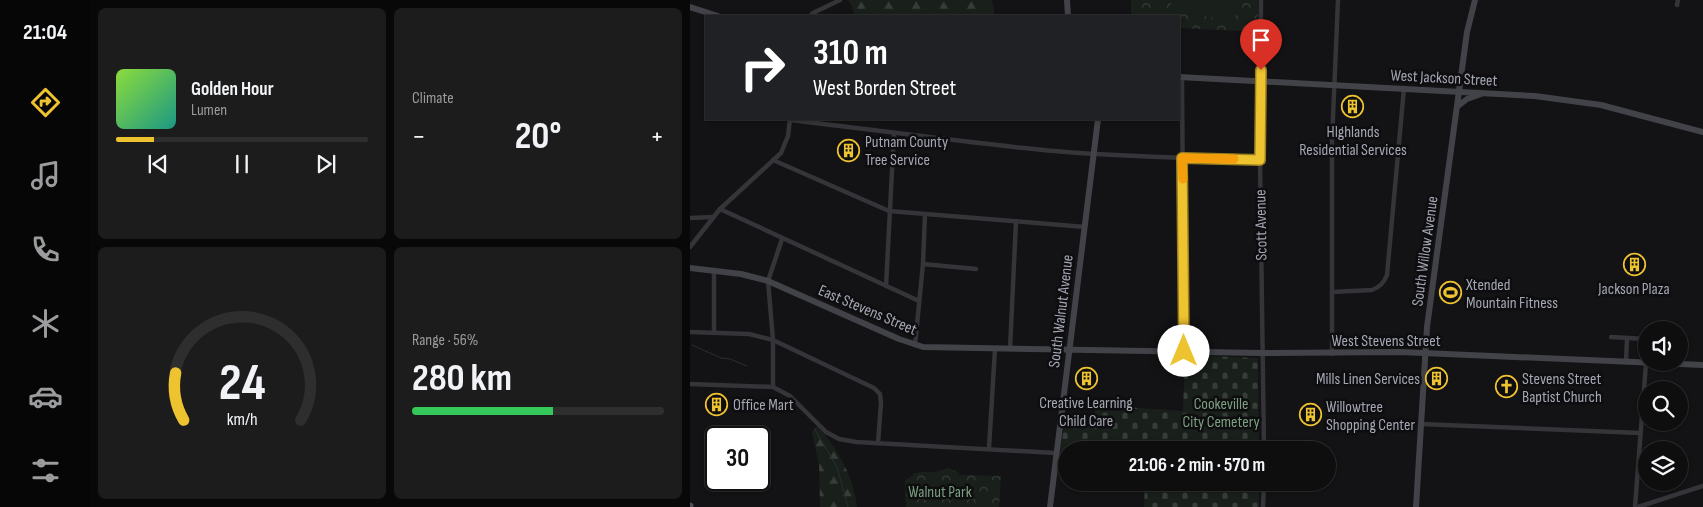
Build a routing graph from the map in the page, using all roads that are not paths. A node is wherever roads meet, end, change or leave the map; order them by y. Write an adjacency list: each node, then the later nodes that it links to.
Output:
1 (840, 0): 8 (street)
2 (1067, 0): 9 (street)
3 (1261, 0): 11 (street, Scott Avenue)
4 (1338, 0): 12 (street)
5 (1475, 0): 14 (street, South Willow Avenue)
6 (690, 7): 7 (street)
7 (715, 15)
8 (811, 15)
9 (1068, 15)
10 (1180, 77): 11 (street, West Jackson Street); 23 (street)
11 (1261, 80): 12 (street, West Jackson Street); 25 (street, Scott Avenue)
12 (1334, 85): 13 (street, West Jackson Street); 41 (street)
13 (1404, 88): 14 (street, West Jackson Street); 41 (street)
14 (1460, 91): 15 (street, West Jackson Street); 16 (street, South Willow Avenue)
15 (1487, 93): 16 (street); 20 (street, West Jackson Street)
16 (1458, 106): 55 (street, South Willow Avenue)
17 (790, 120): 24 (street)
18 (797, 120): 21 (street)
19 (1098, 120): 22 (street, South Walnut Avenue)
20 (1703, 132)
21 (894, 133): 22 (street); 27 (street)
22 (1094, 154): 23 (street); 32 (street, South Walnut Avenue)
23 (1182, 158): 25 (street); 53 (street)
24 (773, 160): 26 (street); 27 (street)
25 (1260, 160): 54 (street, Scott Avenue)
26 (720, 209): 30 (street); 33 (street)
27 (889, 211): 28 (street); 40 (street)
28 (925, 214): 31 (street); 35 (street)
29 (690, 218): 30 (street)
30 (713, 218): 34 (street)
31 (1016, 221): 32 (street); 51 (street)
32 (1084, 227): 52 (street, South Walnut Avenue)
33 (782, 239): 39 (street); 40 (street)
34 (690, 247)
35 (923, 264): 37 (street); 42 (street)
36 (690, 268): 38 (street, East Stevens Street)
37 (976, 269)
38 (714, 270): 39 (street, East Stevens Street); 44 (street)
39 (768, 281): 48 (street); 49 (street, East Stevens Street)
40 (886, 286): 42 (street)
41 (1332, 292): 56 (street)
42 (919, 301): 49 (street)
43 (690, 332): 44 (street)
44 (714, 332): 48 (street)
45 (1611, 337): 46 (street)
46 (1627, 338): 47 (street); 57 (street)
47 (1638, 339)
48 (773, 340): 63 (street); 67 (street)
49 (915, 345): 50 (street, East Stevens Street)
50 (995, 349): 51 (street, East Stevens Street); 68 (street)
51 (1010, 349): 52 (street, East Stevens Street)
52 (1069, 349): 53 (street, West Stevens Street); 69 (street, South Walnut Avenue)
53 (1184, 351): 54 (street, West Stevens Street)
54 (1262, 353): 56 (street, West Stevens Street); 66 (street, Scott Avenue)
55 (1424, 353): 56 (street, West Stevens Street); 57 (street, West Stevens Street); 64 (street, South Willow Avenue)
56 (1332, 354)
57 (1626, 362): 58 (street, West Stevens Street)
58 (1638, 363)
59 (1688, 364): 60 (street, West Stevens Street)
60 (1703, 365)
61 (1645, 371): 65 (street)
62 (690, 384): 63 (street)
63 (773, 386): 67 (street)
64 (1420, 424): 65 (street); 75 (street, South Willow Avenue)
65 (1640, 433): 76 (street)
66 (1264, 441)
67 (878, 443): 68 (street)
68 (989, 448): 69 (street)
69 (1056, 453): 73 (street, South Walnut Avenue)
70 (1703, 486): 72 (street)
71 (1264, 491): 74 (street)
72 (1652, 505): 76 (street)
73 (1050, 507)
74 (1263, 507)
75 (1416, 507)
76 (1636, 507)

